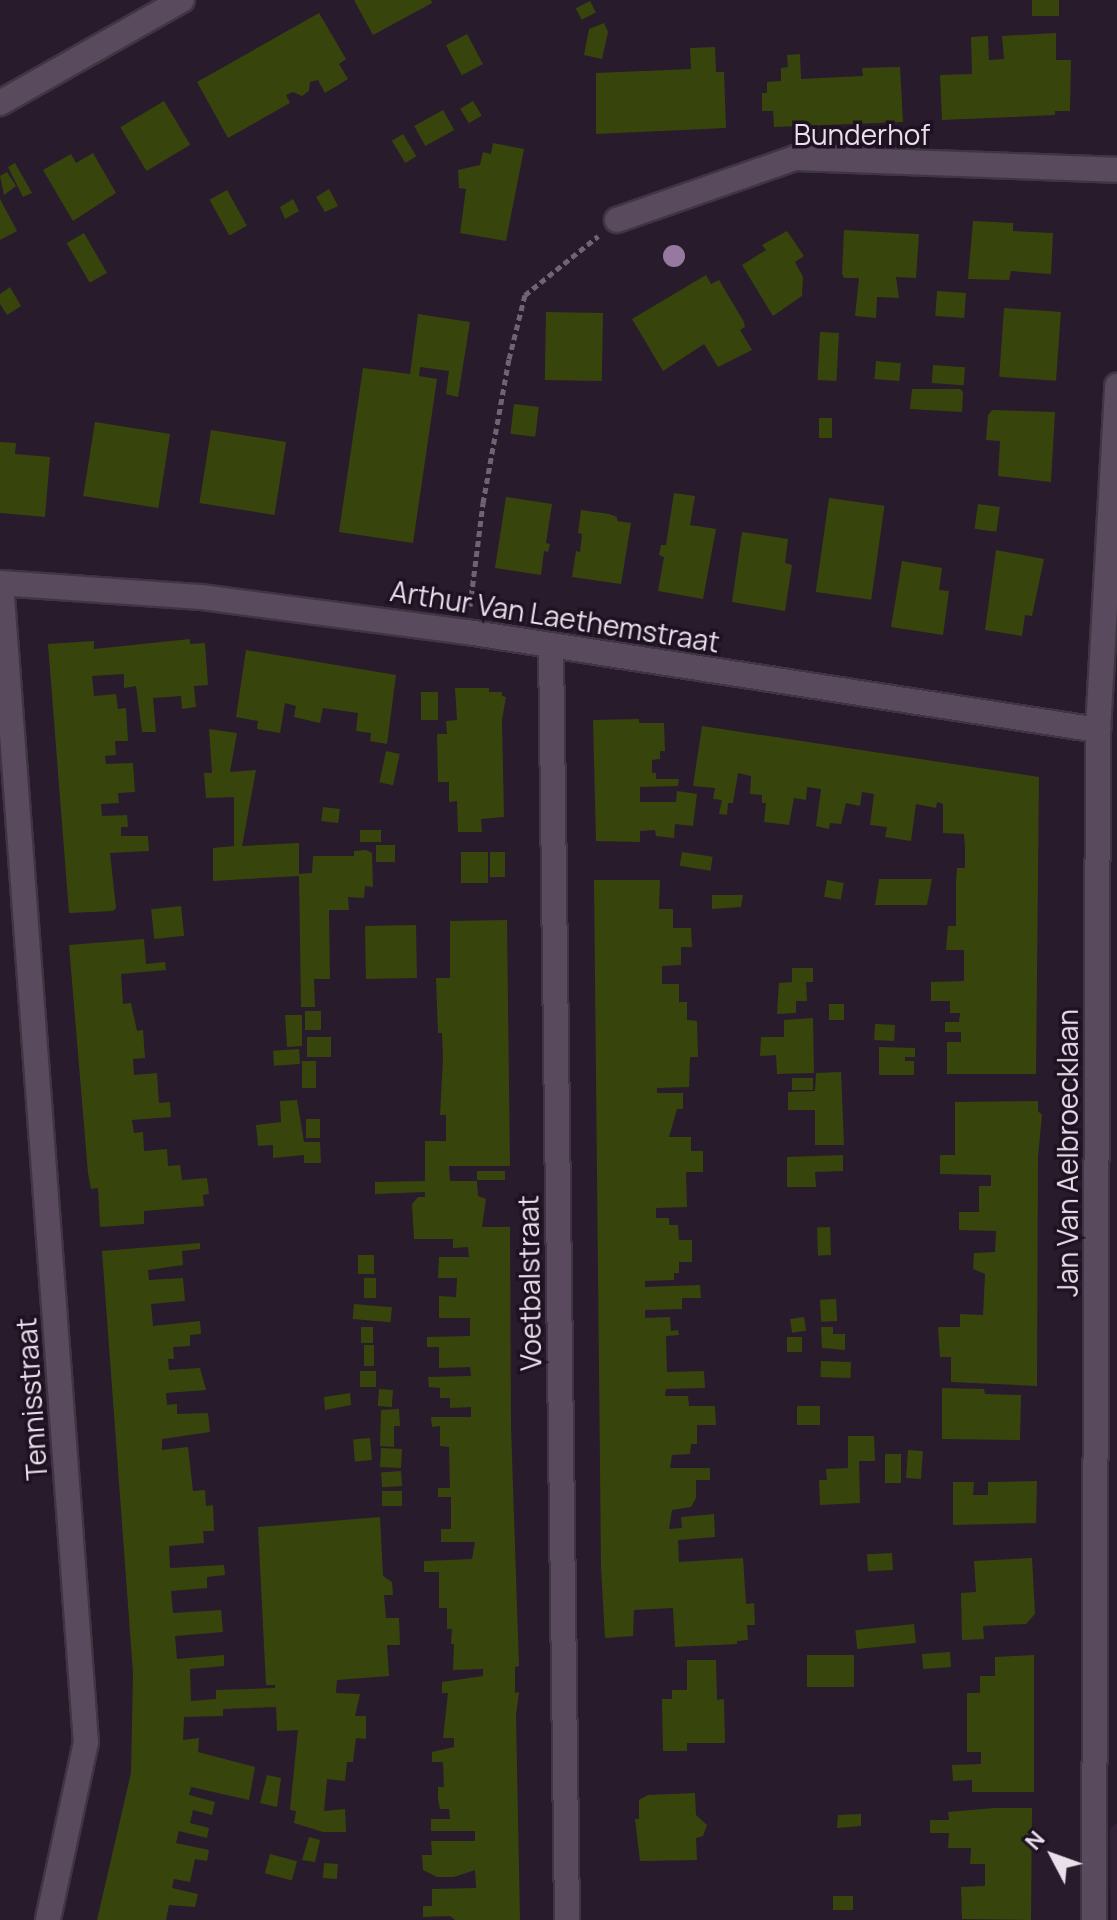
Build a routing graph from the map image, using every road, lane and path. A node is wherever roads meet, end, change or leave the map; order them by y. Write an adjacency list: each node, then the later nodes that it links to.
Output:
1 (182, 0): 2 (street)
2 (0, 103)
3 (1117, 170): 4 (street, Bunderhof)
4 (617, 220): 8 (path)
5 (1117, 386): 6 (street, Jan Van Aelbroecklaan)
6 (1116, 432): 10 (street, Jan Van Aelbroecklaan)
7 (1, 583): 8 (street, Arthur Van Laethemstraat); 12 (street, Tennisstraat)
8 (467, 632): 9 (street, Arthur Van Laethemstraat)
9 (551, 645): 10 (street, Arthur Van Laethemstraat); 13 (street, Voetbalstraat)
10 (1098, 730): 11 (street, Jan Van Aelbroecklaan)
11 (1106, 1797): 14 (street, Jan Van Aelbroecklaan)
12 (48, 1920)
13 (567, 1920)
14 (1094, 1920)

